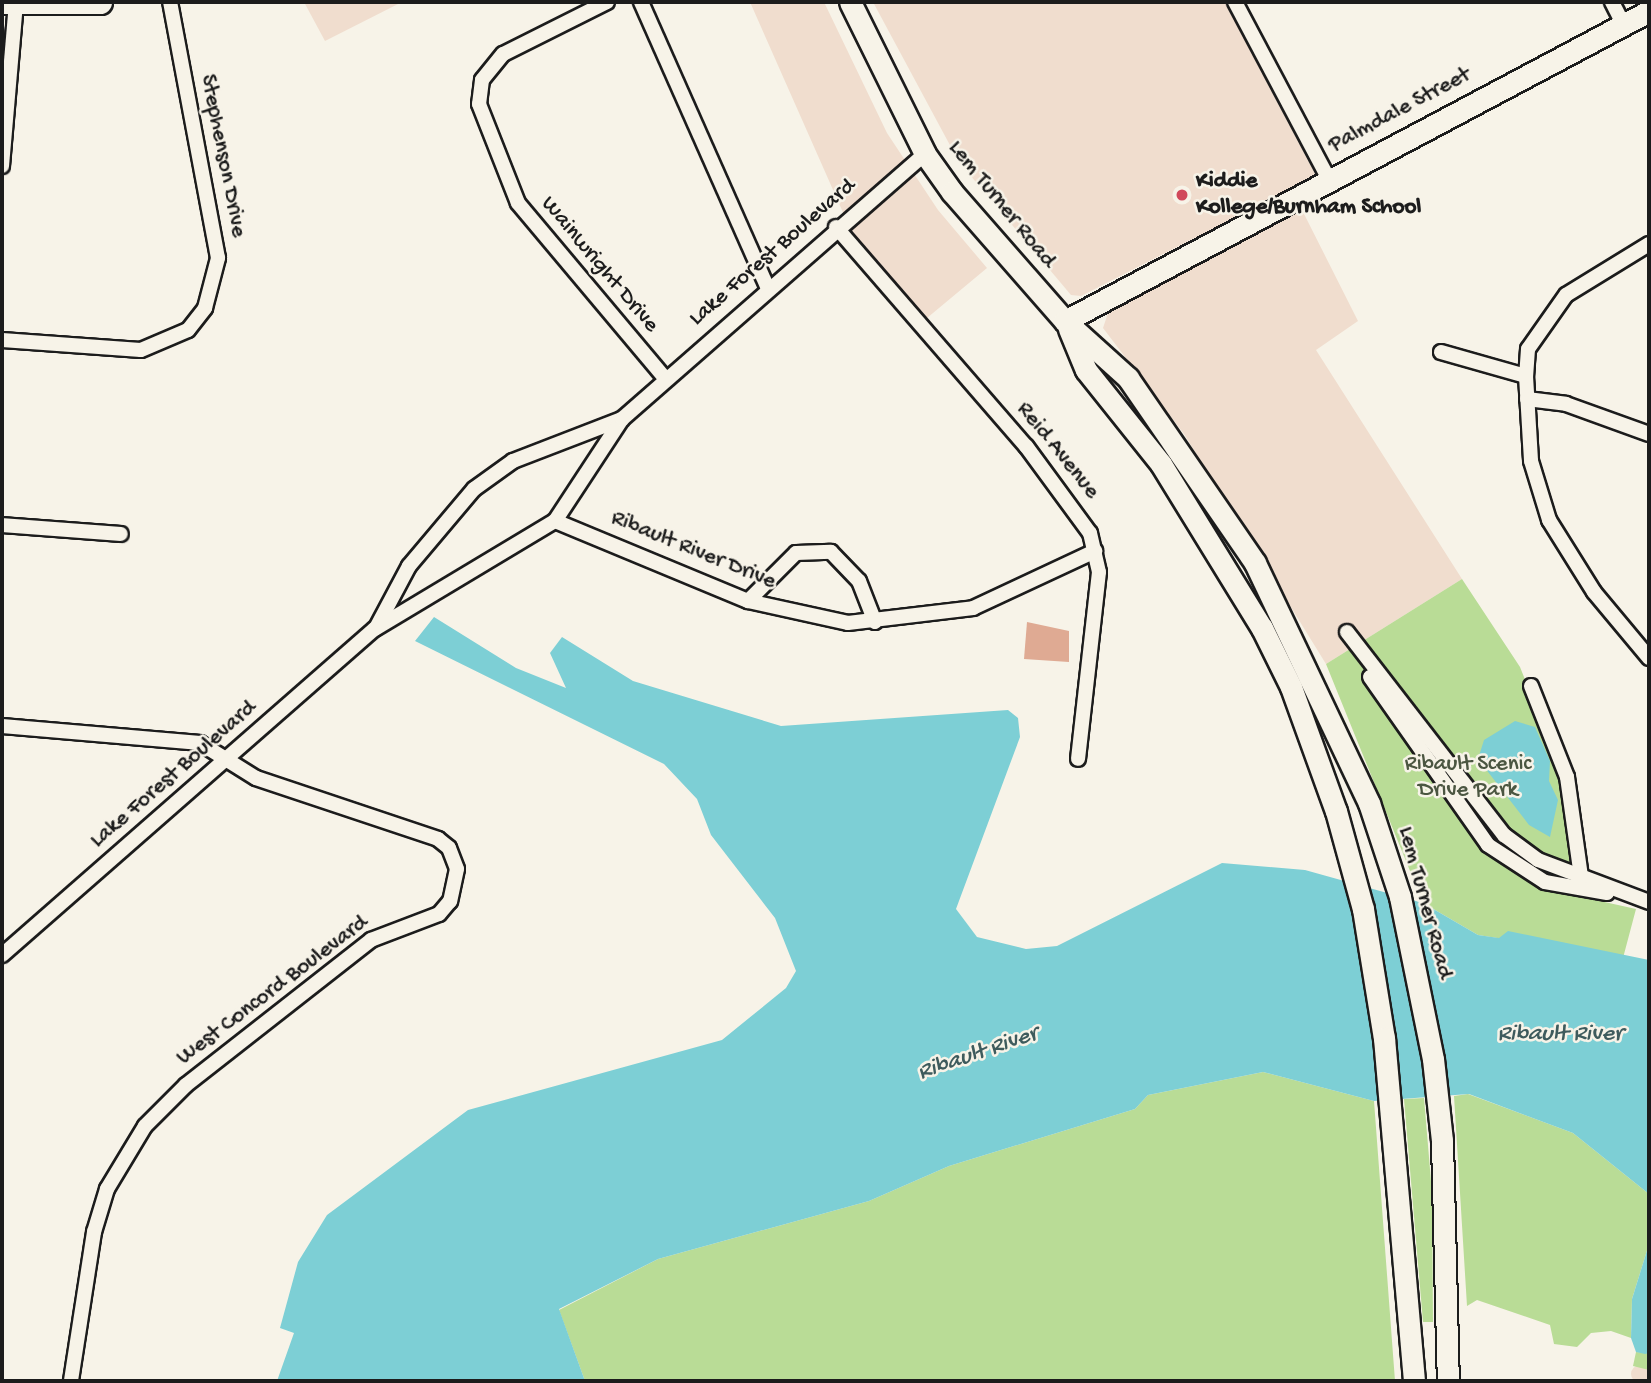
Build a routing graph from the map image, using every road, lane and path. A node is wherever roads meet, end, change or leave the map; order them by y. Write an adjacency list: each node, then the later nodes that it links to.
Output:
1 (11, 2): 2 (main road); 12 (street)
2 (100, 2)
3 (170, 2): 18 (street, Stephenson Drive)
4 (607, 2): 21 (street, Wainwright Drive)
5 (641, 2): 16 (street)
6 (850, 2): 11 (main road, Lem Turner Road)
7 (1235, 2): 13 (street)
8 (1612, 2): 10 (street)
9 (1649, 11): 10 (main road, Palmdale Street)
10 (1623, 24): 13 (main road, Palmdale Street)
11 (925, 154): 14 (street, Lake Forest Boulevard); 17 (main road, Lem Turner Road)
12 (2, 166)
13 (1328, 178): 17 (main road, Palmdale Street)
14 (836, 227): 16 (street, Lake Forest Boulevard); 28 (street, Reid Avenue)
15 (1649, 244): 20 (street)
16 (767, 287): 21 (street, Lake Forest Boulevard)
17 (1065, 321): 44 (main road, Lem Turner Road); 45 (main road, Lem Turner Road)
18 (2, 340)
19 (1441, 352): 20 (street)
20 (1526, 376): 22 (street)
21 (664, 377): 23 (street, Lake Forest Boulevard)
22 (1527, 399): 24 (street); 32 (street)
23 (622, 419): 25 (street, Lake Forest Boulevard); 31 (street, Lake Forest Boulevard)
24 (1649, 434)
25 (555, 521): 29 (street, Ribault River Drive); 31 (street, Lake Forest Boulevard)
26 (2, 525): 27 (street)
27 (121, 534)
28 (1095, 551): 30 (street, Ribault River Drive); 35 (street, Reid Avenue)
29 (748, 601): 30 (street, Ribault River Drive); 30 (street)
30 (875, 622)
31 (375, 629): 36 (street, Lake Forest Boulevard)
32 (1649, 658)
33 (1531, 686): 37 (street)
34 (2, 726): 36 (street, West Concord Boulevard)
35 (1078, 759)
36 (224, 761): 41 (street, Lake Forest Boulevard); 43 (street, West Concord Boulevard)
37 (1581, 877): 38 (street); 38 (street)
38 (1622, 894): 39 (street)
39 (1649, 902)
40 (2, 936): 41 (street)
41 (21, 937): 42 (street, Lake Forest Boulevard)
42 (2, 955)
43 (71, 1381)
44 (1414, 1381)
45 (1447, 1381)

